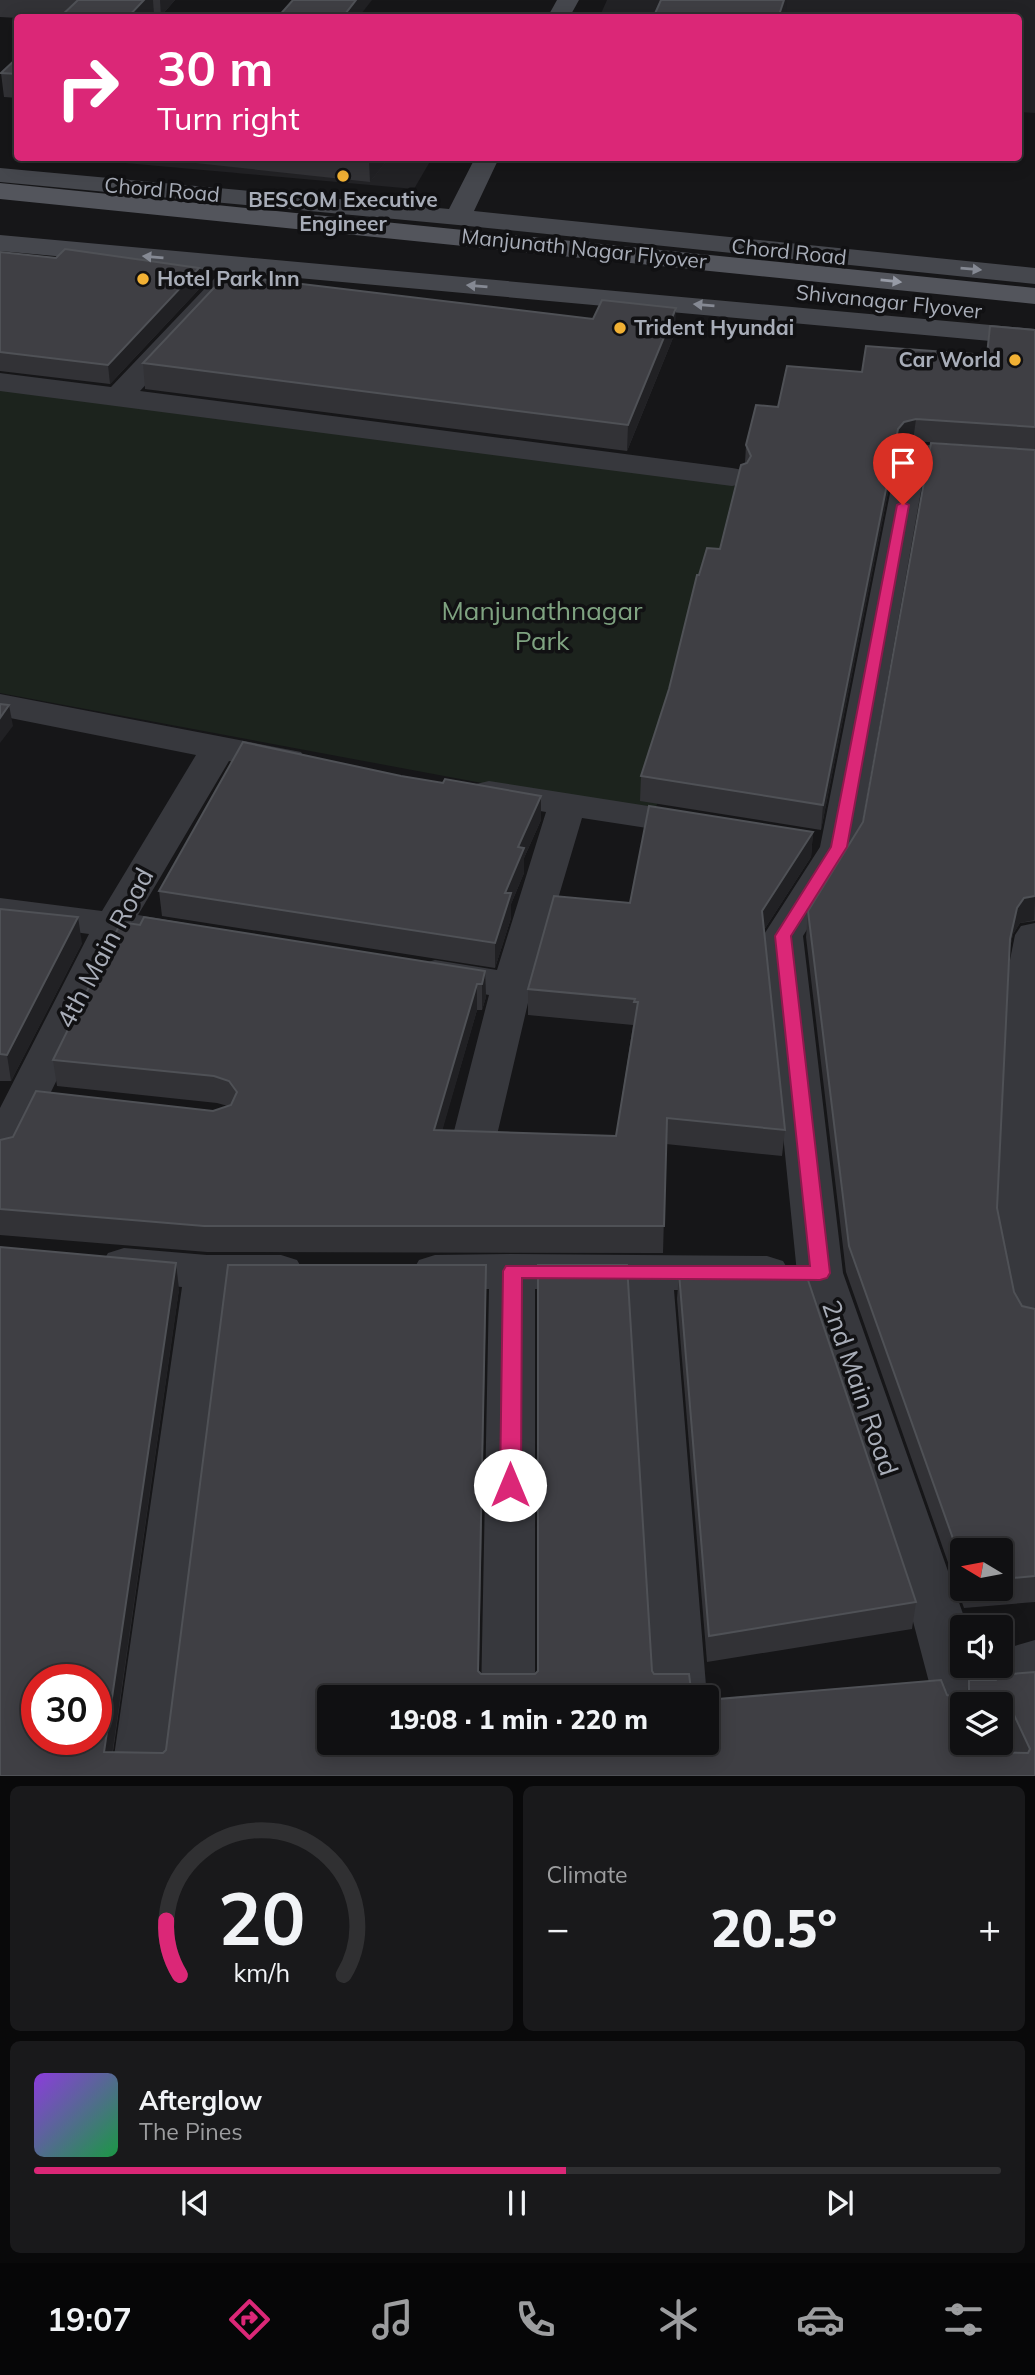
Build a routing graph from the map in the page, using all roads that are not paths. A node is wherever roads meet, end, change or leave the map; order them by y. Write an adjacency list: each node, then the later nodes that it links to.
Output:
1 (486, 161): 5 (street)
2 (0, 175): 5 (street, Chord Road)
3 (0, 191): 7 (main road, Manjunath Nagar Flyover)
4 (0, 213): 7 (main road, Manjunath Nagar Flyover)
5 (458, 217): 9 (street, Chord Road)
6 (0, 243): 8 (street, one-way to 6)
7 (636, 265): 9 (main road, Manjunath Nagar Flyover)
8 (241, 266): 13 (street, one-way to 8); 15 (street)
9 (750, 267): 10 (street, Chord Road, one-way to 10); 11 (main road, Shivanagar Flyover, one-way to 11); 12 (main road, Shivanagar Flyover)
10 (1035, 276)
11 (1035, 296)
12 (1035, 317)
13 (1035, 337)
14 (0, 382): 15 (street)
15 (118, 397): 17 (street)
16 (1035, 461): 25 (street, 2nd Main Road)
17 (732, 477)
18 (0, 705): 19 (street)
19 (218, 749): 20 (street); 27 (street, 4th Main Road)
20 (325, 766)
21 (460, 788): 22 (street)
22 (567, 805): 23 (street); 31 (street)
23 (734, 831)
24 (800, 841): 25 (street)
25 (839, 847): 42 (street, 2nd Main Road)
26 (0, 910): 27 (street)
27 (114, 923): 29 (street); 32 (street, 4th Main Road)
28 (1035, 935): 43 (street)
29 (210, 938)
30 (402, 968): 31 (street)
31 (512, 986): 34 (street)
32 (13, 1099): 33 (street); 35 (street, 4th Main Road)
33 (66, 1105)
34 (475, 1135)
35 (0, 1151)
36 (83, 1261): 39 (street)
37 (512, 1271): 38 (street); 41 (street); 45 (street)
38 (650, 1271): 42 (street); 46 (street)
39 (207, 1272): 40 (street); 51 (street)
40 (318, 1272)
41 (401, 1272)
42 (820, 1273): 47 (street, 2nd Main Road)
43 (1035, 1318)
44 (1035, 1663): 48 (street)
45 (508, 1685)
46 (679, 1685)
47 (959, 1692)
48 (967, 1692)
49 (508, 1755): 52 (street)
50 (985, 1755): 53 (street)
51 (139, 1776)
52 (508, 1776)
53 (993, 1776)

